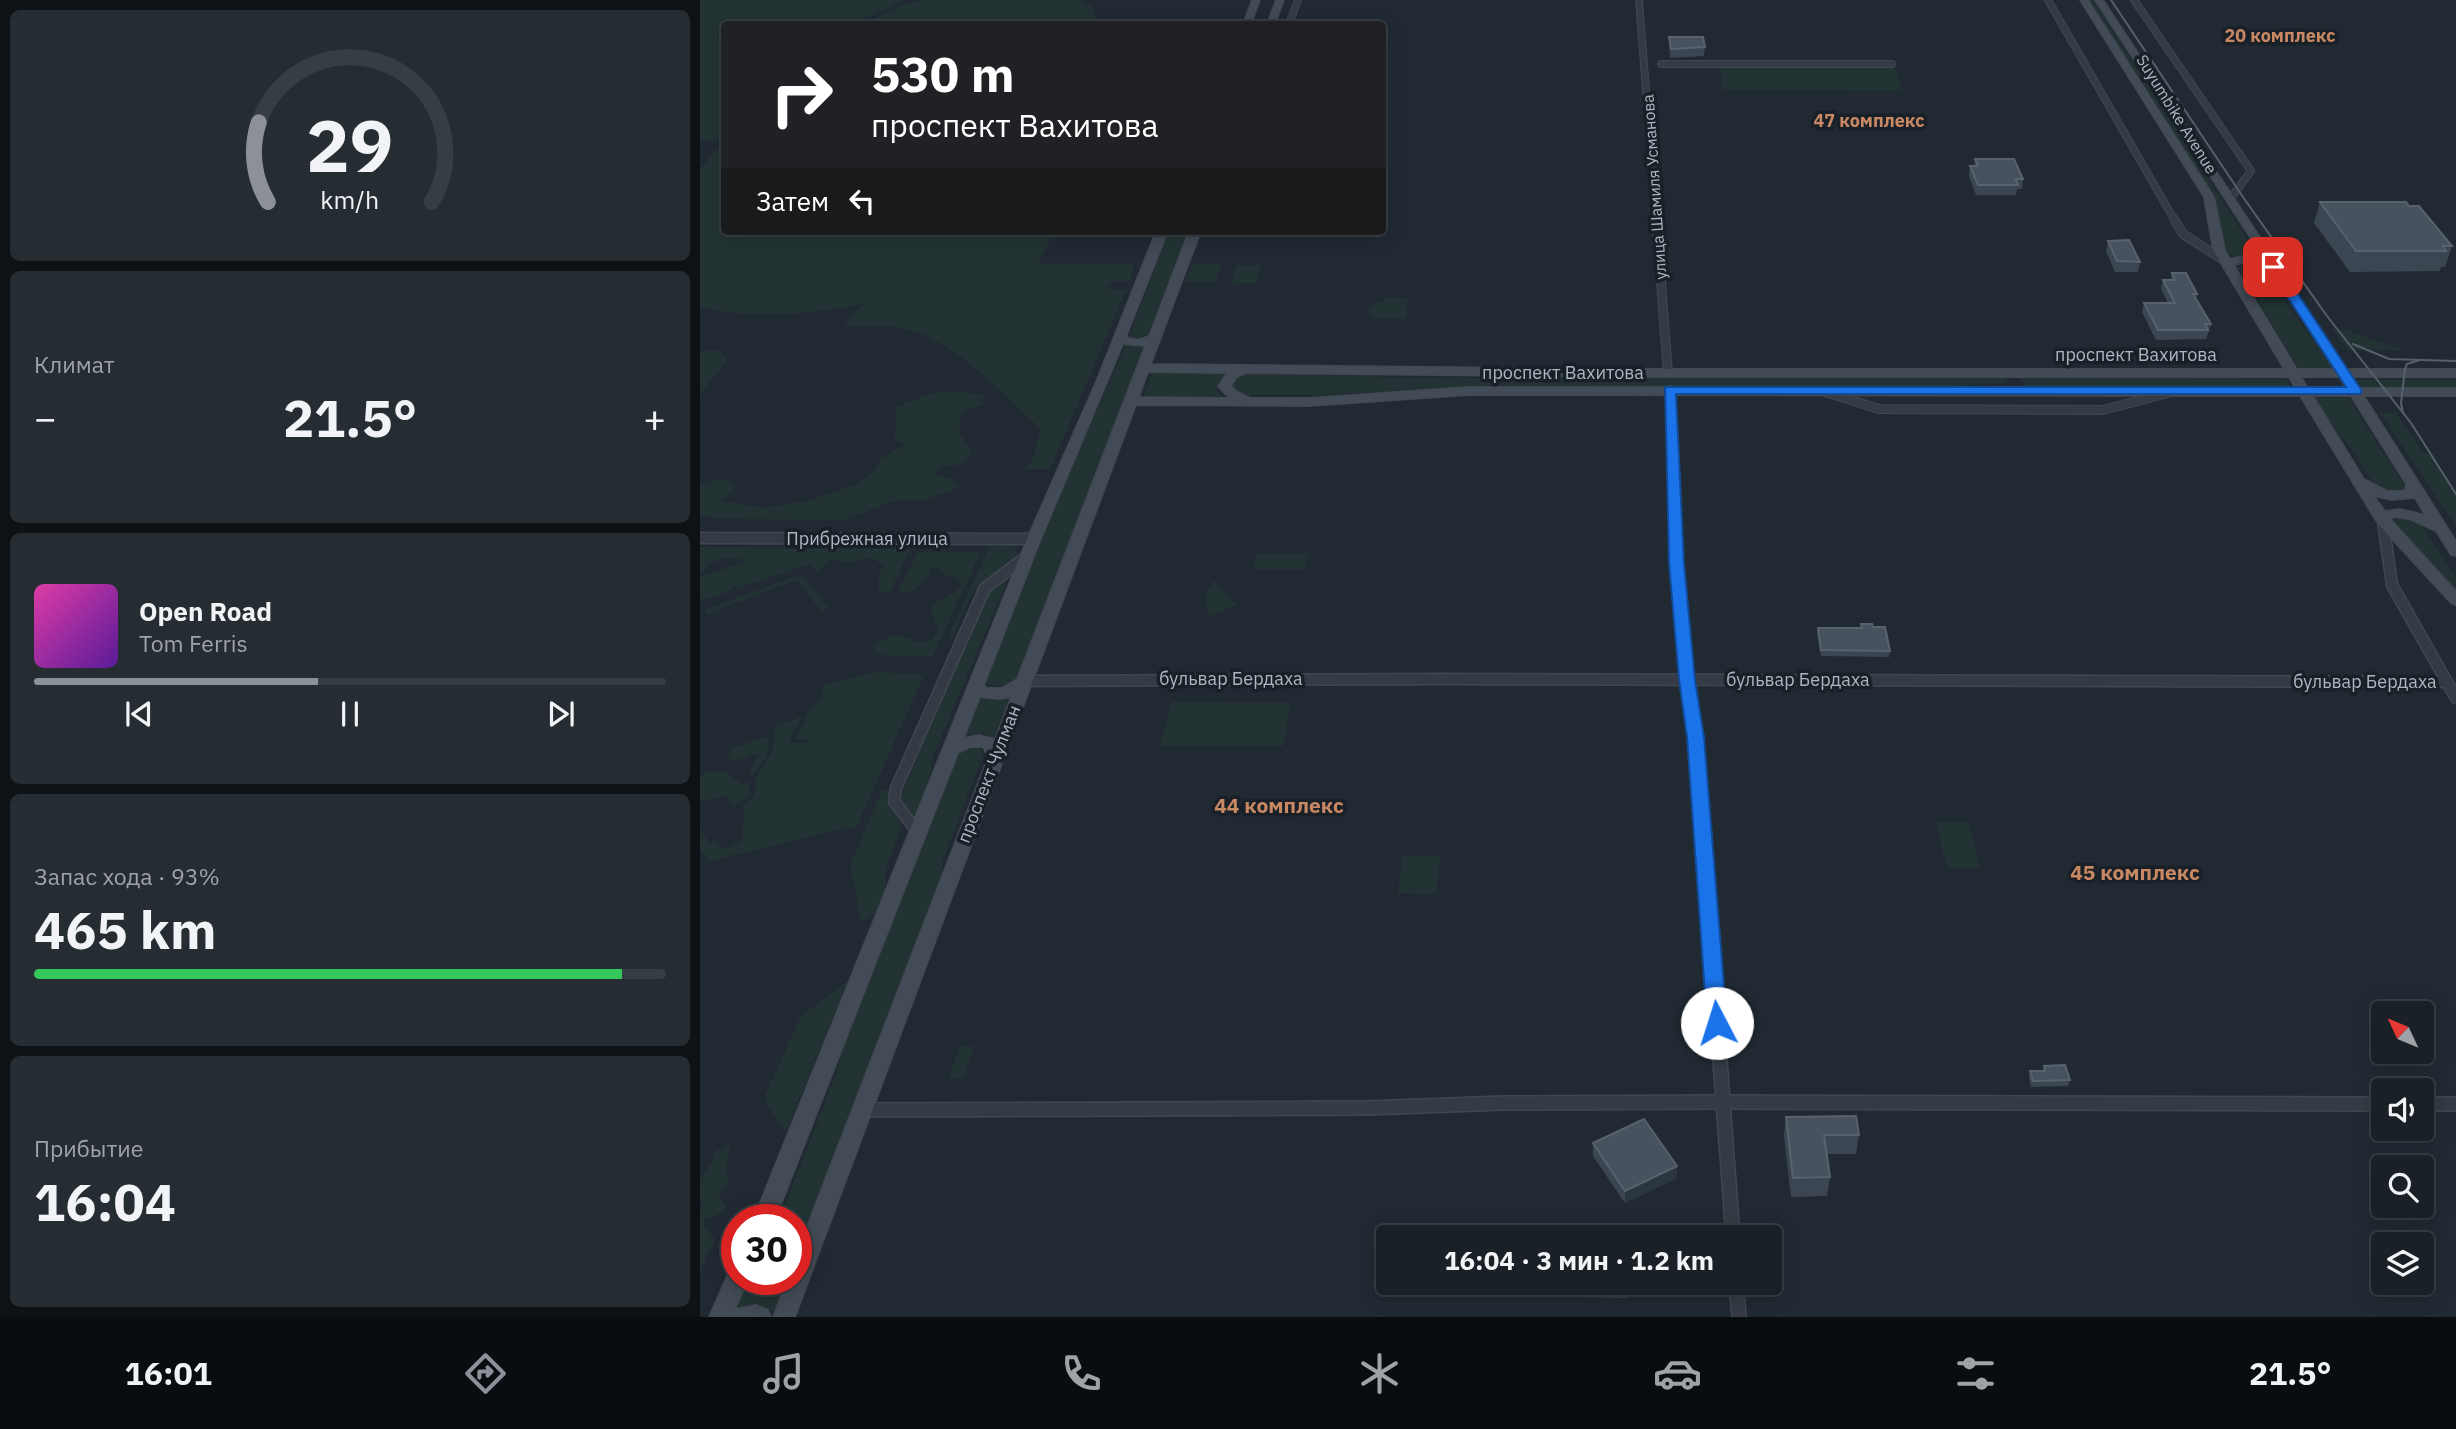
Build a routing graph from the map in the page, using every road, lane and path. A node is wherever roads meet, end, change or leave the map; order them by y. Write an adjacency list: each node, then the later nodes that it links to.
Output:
1 (1256, 0): 9 (main road)
2 (1280, 0): 10 (main road)
3 (1298, 0): 11 (street)
4 (1639, 0): 27 (street, улица Шамиля Усманова)
5 (2048, 0): 17 (street)
6 (2084, 0): 17 (main road, Suyumbike Avenue)
7 (2099, 0): 14 (main road, Suyumbike Avenue)
8 (2134, 0): 14 (street)
9 (1248, 21)
10 (1266, 21)
11 (1290, 21)
12 (1661, 64): 13 (street)
13 (1892, 64)
14 (2231, 199): 18 (main road, Suyumbike Avenue)
15 (1160, 235): 20 (main road)
16 (1194, 235): 19 (main road, проспект Чулман)
17 (2226, 263): 18 (main road); 21 (main road, Suyumbike Avenue)
18 (2273, 267): 22 (main road, Suyumbike Avenue)
19 (1156, 337): 20 (main road); 23 (main road, проспект Чулман)
20 (1119, 338): 50 (main road)
21 (2281, 353): 28 (main road); 29 (main road, Suyumbike Avenue)
22 (2331, 353): 26 (main road); 30 (main road, Suyumbike Avenue)
23 (1145, 368): 24 (main road, проспект Вахитова); 41 (main road, проспект Чулман)
24 (1251, 368): 27 (main road, проспект Вахитова); 42 (main road)
25 (1998, 372): 27 (main road, проспект Вахитова); 28 (main road, проспект Вахитова); 34 (main road)
26 (2363, 372): 30 (main road, проспект Вахитова); 31 (main road, проспект Вахитова)
27 (1668, 373)
28 (2253, 373): 29 (main road, проспект Вахитова)
29 (2294, 373): 30 (main road, проспект Вахитова); 37 (main road, Suyumbike Avenue)
30 (2343, 373): 38 (main road, Suyumbike Avenue)
31 (2456, 373)
32 (1816, 389): 33 (main road, проспект Вахитова); 34 (main road, проспект Вахитова); 35 (street)
33 (1670, 390): 42 (main road, проспект Вахитова); 54 (street)
34 (2005, 390): 35 (main road, проспект Вахитова)
35 (2177, 390): 36 (main road, проспект Вахитова)
36 (2264, 391): 37 (main road, проспект Вахитова); 43 (main road)
37 (2304, 391): 38 (main road, проспект Вахитова); 43 (main road, Suyumbike Avenue)
38 (2355, 391): 39 (main road, проспект Вахитова); 44 (main road, Suyumbike Avenue)
39 (2377, 391): 40 (main road, проспект Вахитова); 44 (main road)
40 (2456, 392)
41 (1132, 401): 42 (main road, проспект Вахитова); 55 (main road, проспект Чулман)
42 (1250, 402)
43 (2316, 411): 45 (main road, Suyumbike Avenue)
44 (2368, 411): 46 (main road, Suyumbike Avenue)
45 (2359, 482): 46 (main road); 47 (main road, Suyumbike Avenue)
46 (2413, 482): 48 (main road, Suyumbike Avenue)
47 (2383, 521): 48 (main road); 53 (main road, Suyumbike Avenue); 56 (street)
48 (2442, 529): 51 (main road, Suyumbike Avenue)
49 (700, 538): 50 (street, Прибрежная улица)
50 (1034, 539): 52 (main road)
51 (2456, 552)
52 (1027, 556): 57 (main road); 61 (street)
53 (2456, 600)
54 (1687, 680): 55 (street, бульвар Бердаха); 56 (street, бульвар Бердаха); 62 (street)
55 (1024, 682): 57 (main road); 60 (main road, проспект Чулман)
56 (2447, 682): 58 (street)
57 (976, 684): 59 (main road)
58 (2456, 698)
59 (950, 750): 60 (main road); 61 (main road)
60 (996, 757): 66 (main road, проспект Чулман)
61 (918, 834): 67 (main road)
62 (1723, 1102): 63 (street); 66 (street); 68 (street)
63 (2371, 1104)
64 (2434, 1104): 65 (street)
65 (2456, 1104)
66 (862, 1110): 69 (main road, проспект Чулман)
67 (770, 1204)
68 (1732, 1225)
69 (820, 1226): 70 (main road); 76 (main road, проспект Чулман)
70 (812, 1234)
71 (730, 1295): 73 (main road)
72 (1737, 1295): 77 (street)
73 (720, 1317)
74 (743, 1317): 75 (main road)
75 (760, 1317)
76 (784, 1317)
77 (1739, 1317)

